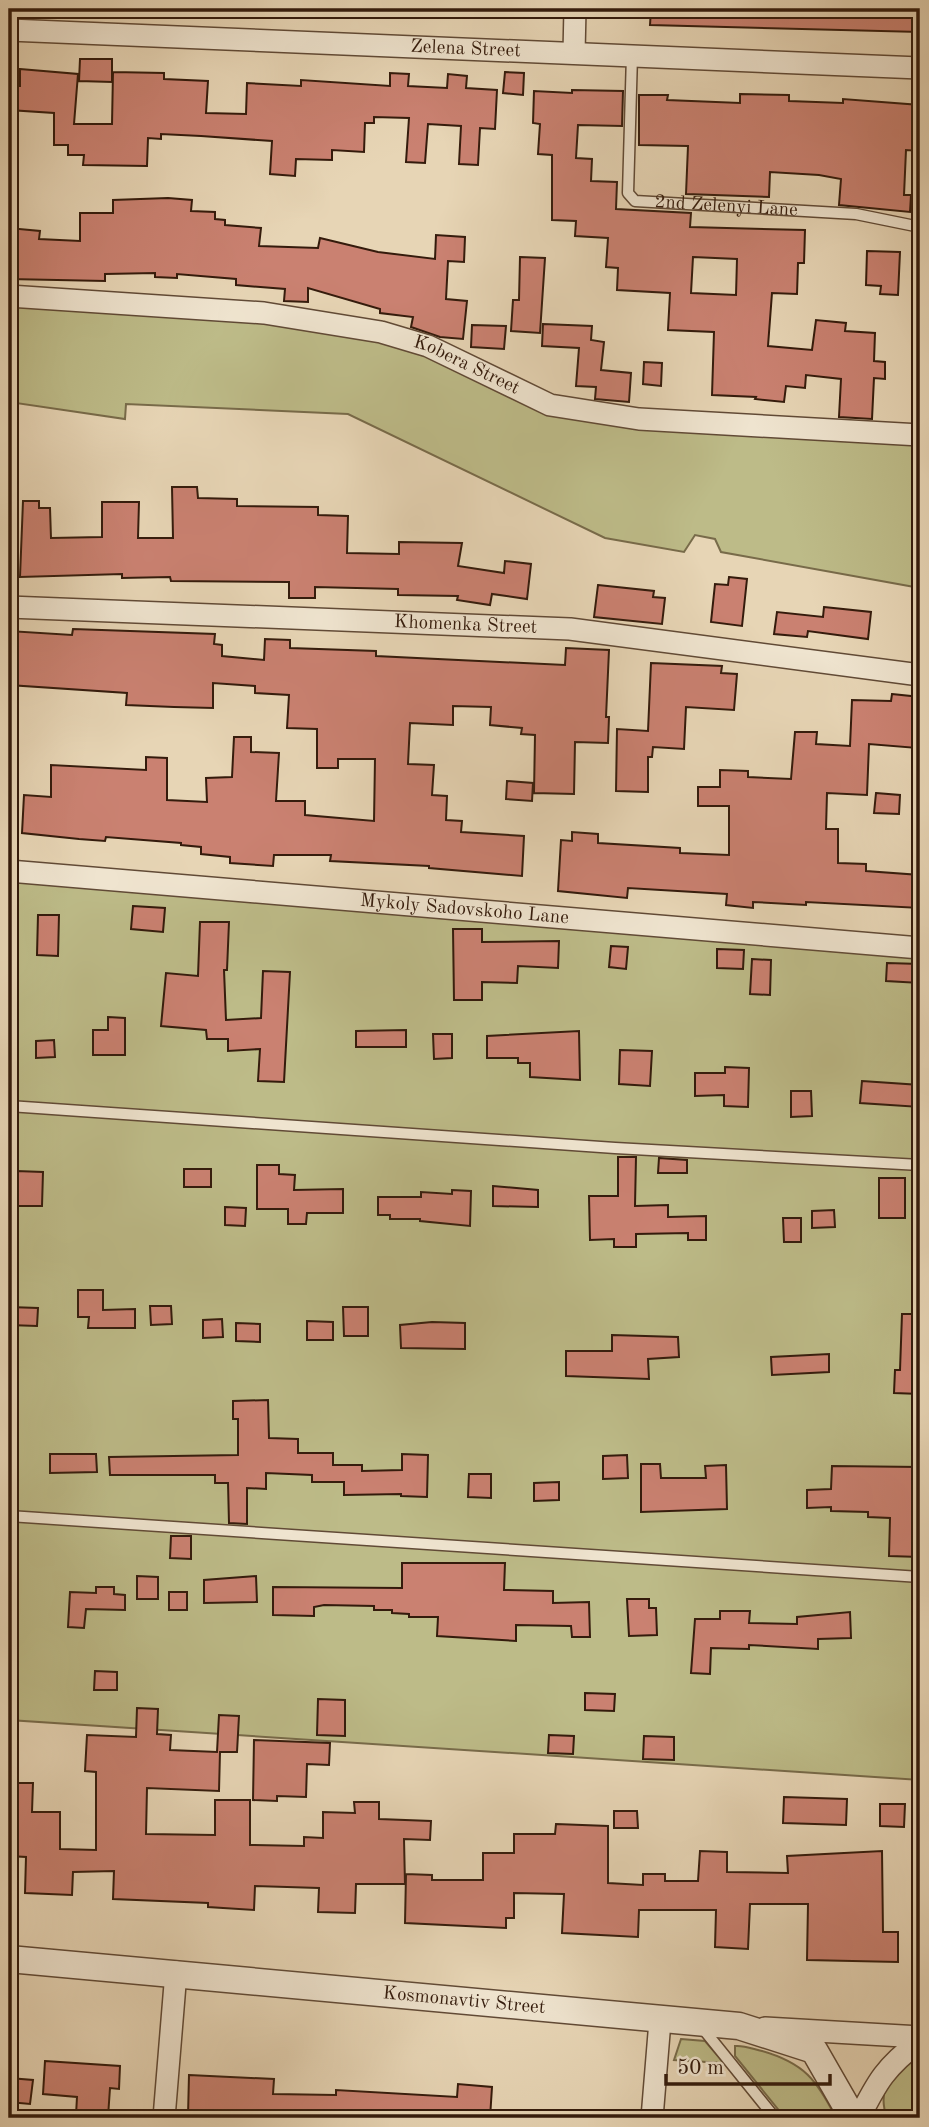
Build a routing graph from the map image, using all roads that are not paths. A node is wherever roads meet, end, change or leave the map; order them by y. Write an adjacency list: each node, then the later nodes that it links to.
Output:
1 (575, 9): 3 (street)
2 (9, 30): 3 (street, Zelena Street)
3 (574, 53): 4 (street, Zelena Street)
4 (632, 55): 5 (street, Zelena Street); 6 (lane, 2nd Zelenyi Lane)
5 (920, 68)
6 (920, 227)
7 (9, 296): 8 (street, Kobera Street)
8 (920, 435)
9 (9, 607): 10 (street, Khomenka Street)
10 (920, 676)
11 (9, 871): 12 (street, Mykoly Sadovskoho Lane)
12 (920, 948)
13 (9, 1106): 14 (lane)
14 (920, 1165)
15 (9, 1517): 16 (lane)
16 (920, 1577)
17 (9, 1959): 18 (street, Kosmonavtiv Street)
18 (176, 1972): 19 (street, Kosmonavtiv Street); 23 (street)
19 (660, 2021): 20 (street, Kosmonavtiv Street); 24 (street)
20 (699, 2023): 21 (street, Kosmonavtiv Street); 25 (lane)
21 (739, 2026): 22 (street, Kosmonavtiv Street); 26 (street)
22 (920, 2039): 27 (street)
23 (164, 2118)
24 (652, 2118)
25 (775, 2118)
26 (853, 2118)
27 (859, 2118)

